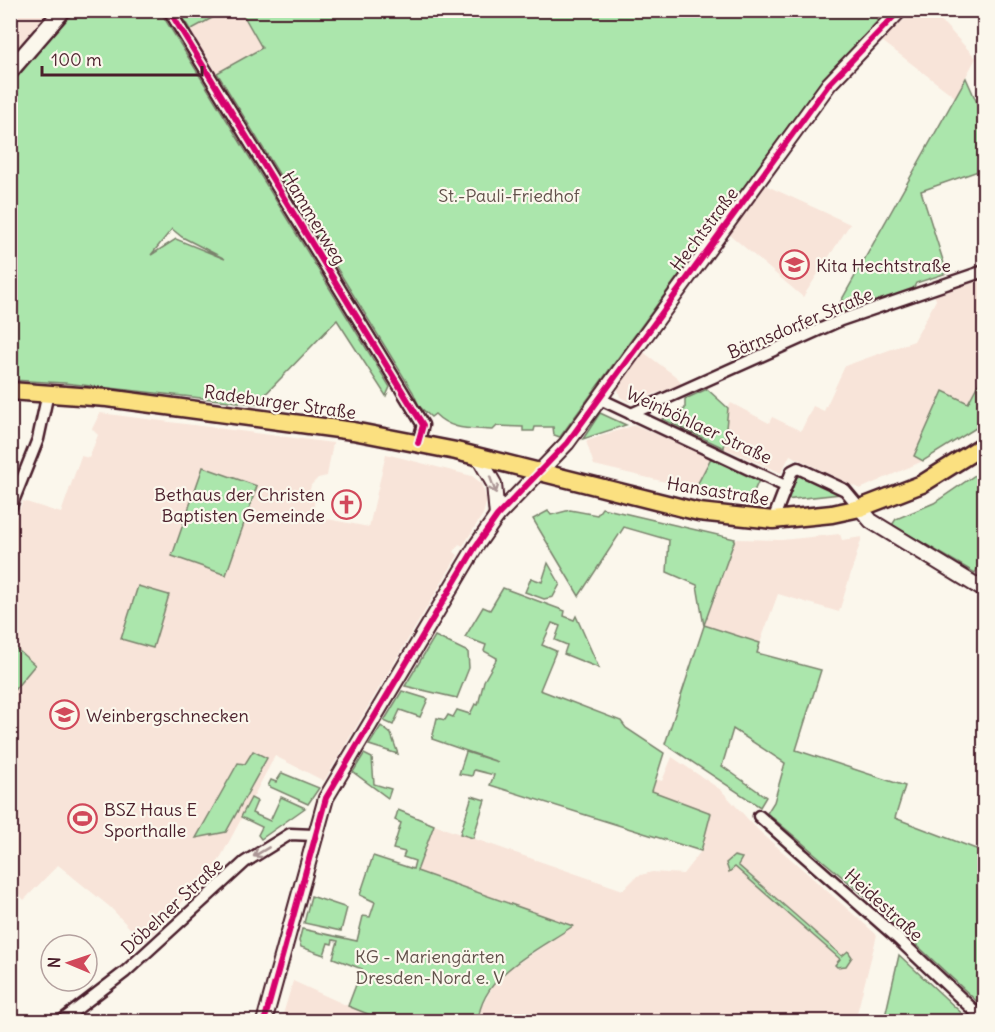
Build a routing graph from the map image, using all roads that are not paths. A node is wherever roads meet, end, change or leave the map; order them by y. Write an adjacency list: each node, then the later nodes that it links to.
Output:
1 (63, 10): 4 (main road)
2 (169, 10): 10 (street, Hammerweg)
3 (900, 10): 8 (street, Hechtstraße)
4 (10, 71)
5 (984, 271): 9 (street, Bärnsdorfer Straße)
6 (10, 391): 7 (main road, Radeburger Straße)
7 (48, 393): 10 (main road, Radeburger Straße); 16 (street)
8 (598, 398): 9 (street, Weinböhlaer Straße); 13 (street, Hechtstraße)
9 (631, 414): 14 (street, Weinböhlaer Straße)
10 (418, 443): 12 (main road, Radeburger Straße)
11 (984, 445): 15 (main road, Hansastraße)
12 (478, 456): 13 (main road, Radeburger Straße); 17 (street, one-way to 17)
13 (541, 473): 17 (street, Hechtstraße); 18 (main road, Hansastraße)
14 (785, 486): 15 (street, Weinböhlaer Straße); 18 (street, Weinböhlaer Straße)
15 (860, 508): 18 (main road, Hansastraße); 19 (street, Weinböhlaer Straße)
16 (10, 509)
17 (497, 516): 21 (street, Hechtstraße)
18 (773, 520)
19 (984, 590)
20 (759, 816): 22 (street, Heidestraße)
21 (314, 835): 23 (street, Döbelner Straße, one-way to 23); 24 (street, Hechtstraße)
22 (984, 1020)
23 (60, 1022)
24 (264, 1022)

